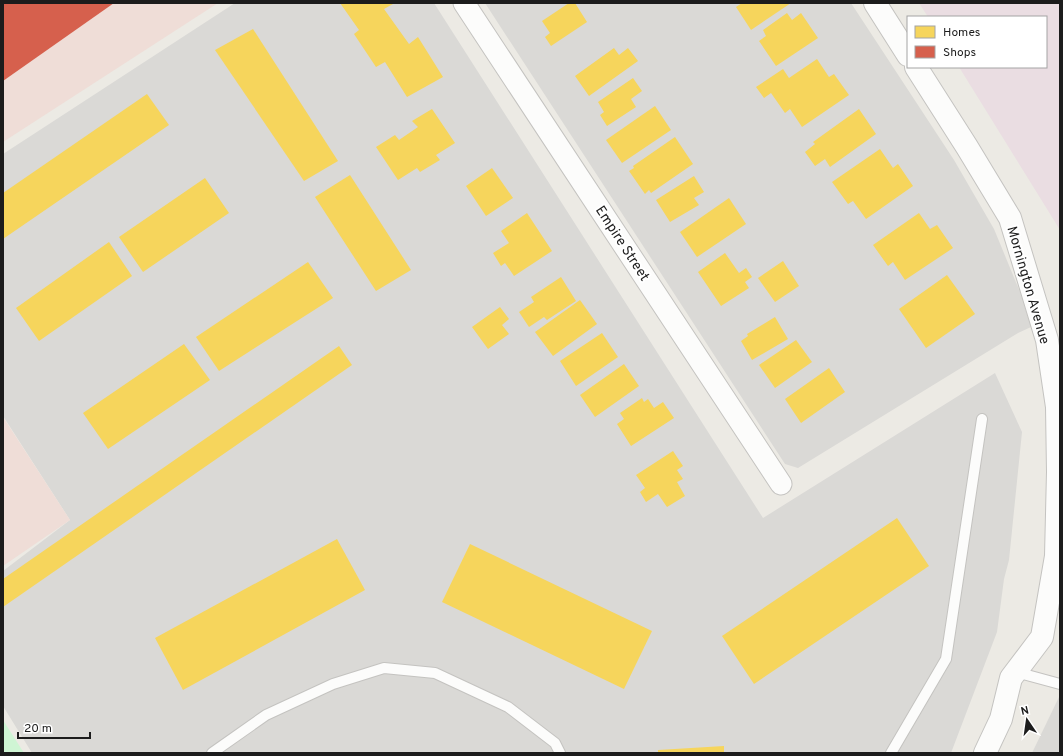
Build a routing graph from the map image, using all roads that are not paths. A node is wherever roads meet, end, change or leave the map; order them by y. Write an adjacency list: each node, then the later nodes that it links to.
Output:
1 (464, 3): 7 (street, Empire Street)
2 (875, 3): 3 (street)
3 (907, 53)
4 (917, 68): 5 (street, Mornington Avenue)
5 (1055, 364): 8 (street, Mornington Avenue)
6 (982, 419): 12 (lane)
7 (781, 484)
8 (1016, 672): 9 (lane); 13 (street, Mornington Avenue)
9 (1060, 684)
10 (212, 753): 11 (lane)
11 (560, 753)
12 (891, 753)
13 (985, 753)

